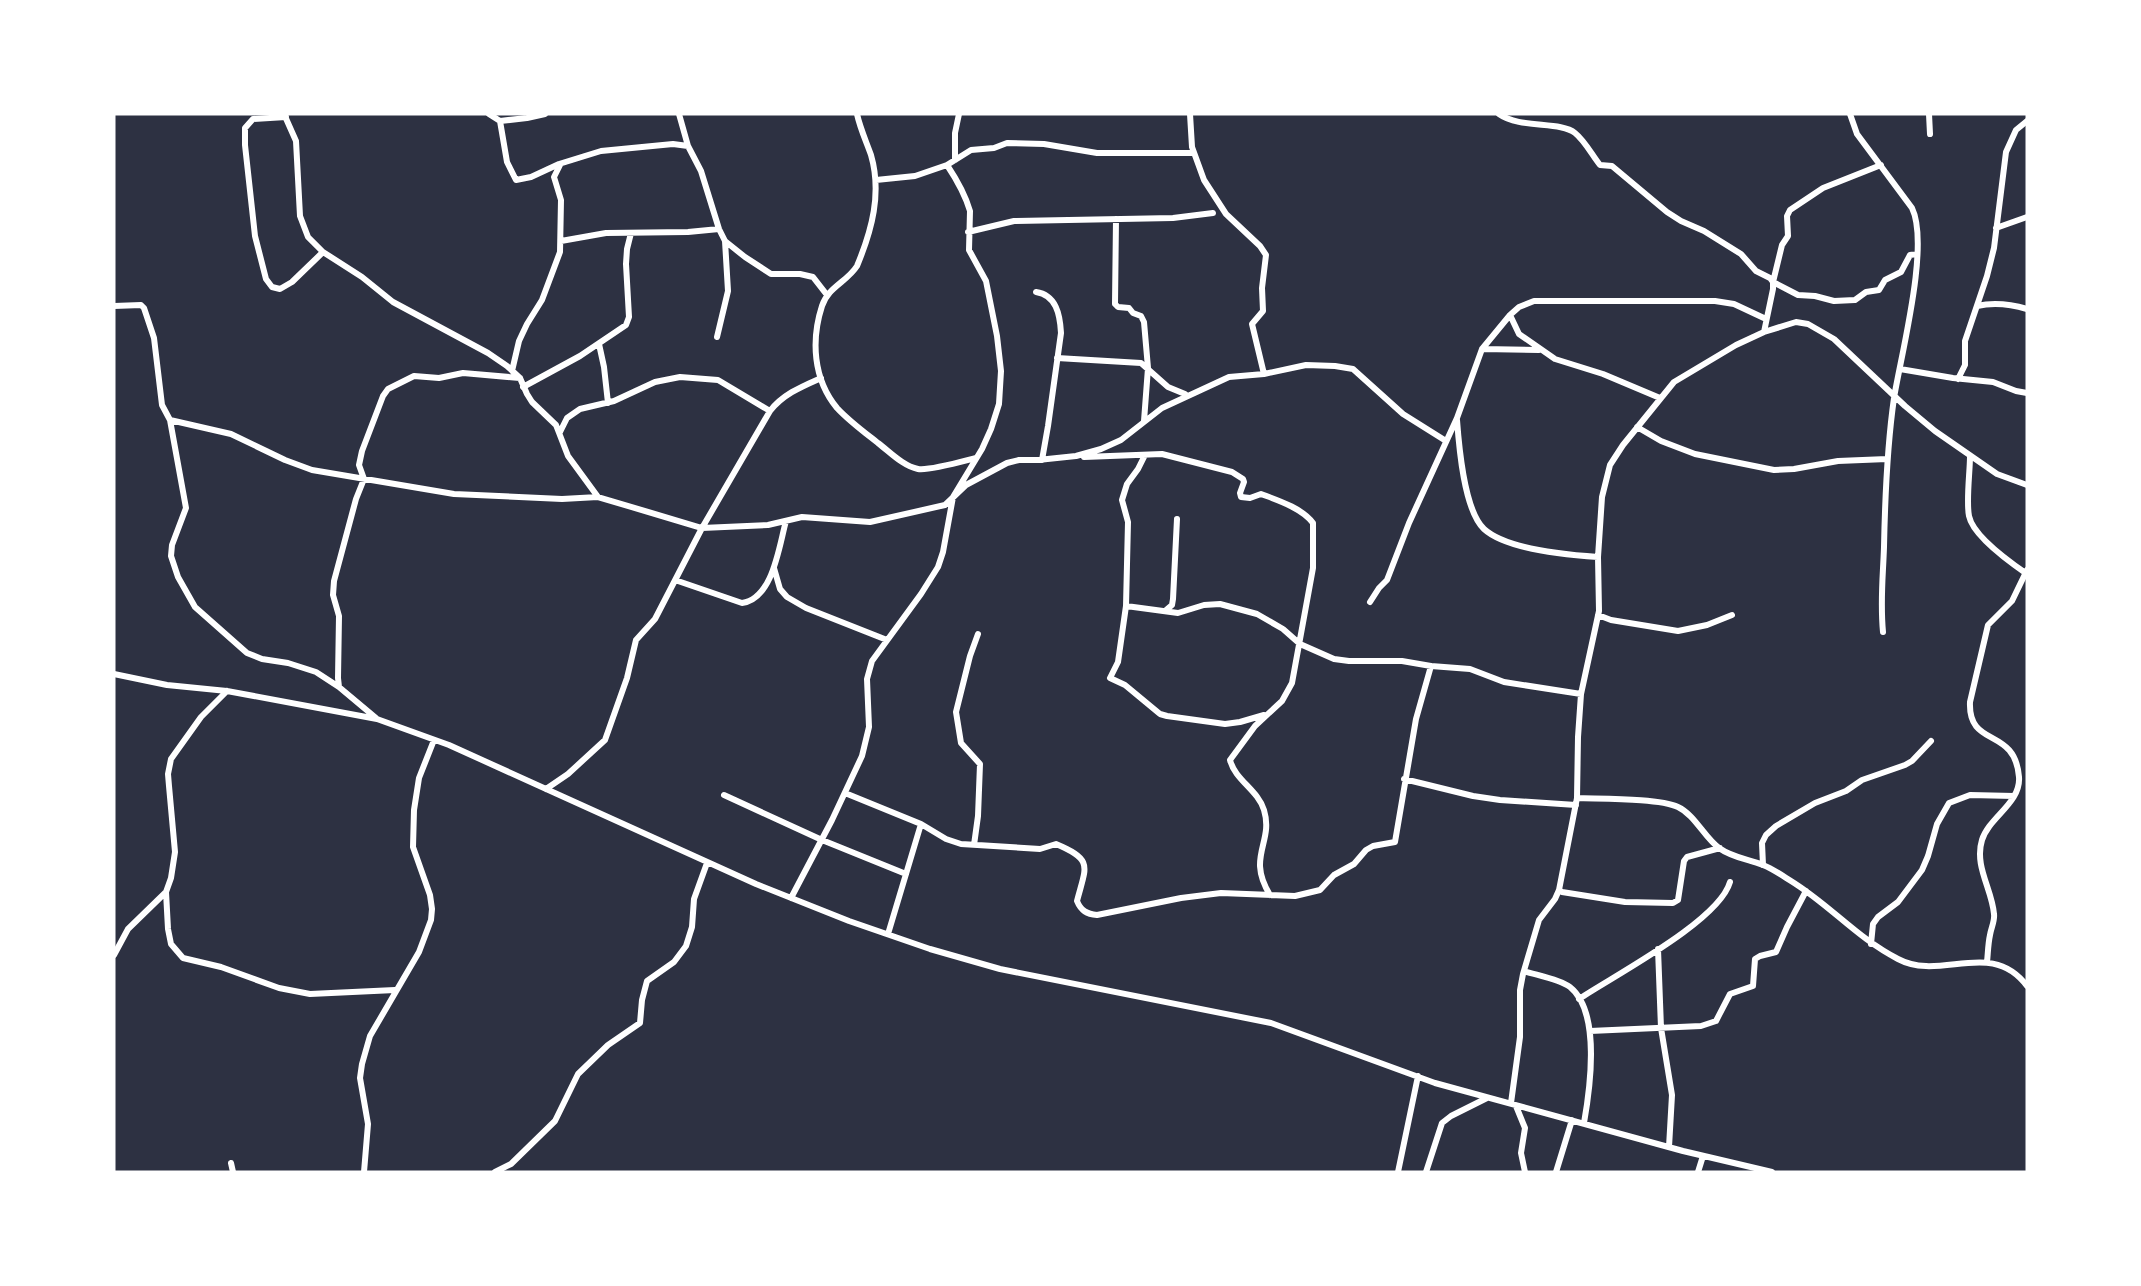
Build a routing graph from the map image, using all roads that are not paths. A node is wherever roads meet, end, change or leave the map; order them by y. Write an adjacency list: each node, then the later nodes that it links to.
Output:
1 (489, 114): 11 (street)
2 (545, 114): 11 (street)
3 (679, 114): 14 (street)
4 (857, 114): 20 (street)
5 (959, 114): 16 (street)
6 (1190, 114): 15 (street)
7 (1499, 114): 32 (street)
8 (1850, 114): 19 (street)
9 (1929, 114): 13 (street)
10 (285, 116): 30 (street); 30 (street)
11 (500, 121): 17 (street)
12 (2027, 121): 24 (street)
13 (1930, 134)
14 (688, 146): 17 (street); 25 (street)
15 (1194, 153): 16 (street); 49 (street)
16 (955, 160): 18 (street)
17 (561, 164): 28 (street)
18 (947, 165): 20 (street); 26 (street)
19 (1881, 165): 31 (street); 32 (street)
20 (876, 180): 34 (street)
21 (1213, 214): 23 (street)
22 (2027, 217): 24 (street)
23 (1116, 219): 26 (street); 46 (street)
24 (1996, 228): 36 (street)
25 (719, 229): 27 (street); 29 (street)
26 (968, 232): 69 (street)
27 (631, 233): 28 (street); 42 (street)
28 (561, 241): 48 (street)
29 (725, 241): 34 (street); 41 (street)
30 (323, 252): 48 (street)
31 (1917, 254): 32 (street); 47 (street)
32 (1773, 282): 39 (street)
33 (1036, 292): 45 (street)
34 (827, 295): 50 (street)
35 (114, 306): 61 (street)
36 (1977, 306): 37 (street); 52 (street)
37 (2027, 309)
38 (1510, 315): 39 (street); 43 (street); 44 (street)
39 (1766, 319): 40 (street)
40 (1764, 332): 56 (street); 57 (street)
41 (717, 337)
42 (599, 344): 53 (street); 58 (street)
43 (1482, 349): 44 (street); 60 (street)
44 (1540, 350): 57 (street)
45 (1057, 358): 46 (street); 71 (street)
46 (1148, 368): 55 (street); 62 (street)
47 (1900, 369): 52 (street); 56 (street)
48 (512, 371): 51 (street)
49 (1264, 374): 62 (street); 65 (street)
50 (821, 377): 59 (street); 69 (street)
51 (520, 378): 53 (street); 72 (street)
52 (1958, 379): 54 (street)
53 (523, 387): 64 (street)
54 (2027, 393)
55 (1185, 394)
56 (1895, 396): 68 (street); 70 (street)
57 (1660, 398): 63 (street)
58 (608, 403): 59 (street); 64 (street)
59 (771, 411): 78 (street)
60 (1457, 418): 65 (street); 79 (street)
61 (170, 420): 72 (street); 94 (street)
62 (1144, 421): 67 (street)
63 (1637, 427): 70 (street); 79 (street)
64 (560, 432): 74 (street)
65 (1446, 441): 83 (street)
66 (1144, 454): 67 (street); 84 (street); 91 (street)
67 (1076, 456): 71 (street)
68 (1970, 456): 73 (street); 81 (street)
69 (976, 458): 75 (street)
70 (1887, 459): 88 (street)
71 (1042, 460): 75 (street)
72 (364, 479): 74 (street); 94 (street)
73 (2027, 485)
74 (598, 497): 78 (street)
75 (953, 497): 77 (street); 90 (street)
76 (1177, 519): 85 (street)
77 (786, 521): 78 (street); 80 (street)
78 (702, 528): 82 (street)
79 (1598, 557): 86 (street)
80 (774, 568): 82 (street); 90 (street)
81 (2027, 573): 105 (street)
82 (675, 580): 102 (street)
83 (1370, 602)
84 (1126, 607): 85 (street); 97 (street)
85 (1165, 611): 91 (street)
86 (1598, 615): 87 (street); 96 (street)
87 (1732, 615)
88 (1883, 632)
89 (978, 634): 109 (street)
90 (887, 640): 103 (street)
91 (1300, 644): 92 (street); 97 (street)
92 (1432, 666): 96 (street); 101 (street)
93 (114, 674): 95 (street)
94 (340, 687): 98 (street)
95 (227, 691): 98 (street); 117 (street)
96 (1581, 695): 106 (street)
97 (1269, 713): 118 (street)
98 (377, 719): 99 (street)
99 (434, 740): 102 (street); 127 (street)
100 (1931, 741): 112 (street)
101 (1404, 779): 106 (street); 118 (street)
102 (546, 789): 111 (street)
103 (845, 793): 107 (street); 108 (street)
104 (724, 795): 108 (street)
105 (2014, 796): 121 (street); 124 (street)
106 (1576, 802): 110 (street); 115 (street)
107 (920, 824): 109 (street); 113 (street)
108 (822, 840): 113 (street); 119 (street)
109 (974, 845): 118 (street)
110 (1720, 848): 112 (street); 115 (street)
111 (707, 863): 119 (street); 142 (street)
112 (1763, 865): 116 (street)
113 (906, 874): 120 (street)
114 (1730, 882): 122 (street)
115 (1559, 890): 125 (street)
116 (1806, 891): 121 (street); 129 (street)
117 (166, 892): 123 (street); 127 (street)
118 (1270, 895)
119 (792, 898): 120 (street)
120 (888, 934): 131 (street)
121 (1871, 944): 124 (street)
122 (1658, 949): 128 (street); 129 (street)
123 (114, 955)
124 (1987, 962): 126 (street)
125 (1524, 971): 128 (street); 133 (street)
126 (2027, 986)
127 (395, 990): 141 (street)
128 (1579, 999): 130 (street)
129 (1661, 1028): 130 (street); 136 (street)
130 (1590, 1031): 135 (street)
131 (1418, 1076): 132 (street); 143 (street)
132 (1487, 1098): 133 (street); 144 (street)
133 (1513, 1105): 134 (street); 145 (street)
134 (1572, 1120): 135 (street); 146 (street)
135 (1584, 1123): 136 (street)
136 (1669, 1147): 137 (street)
137 (1703, 1156): 139 (street); 147 (street)
138 (232, 1163): 140 (street)
139 (1748, 1170): 148 (street)
140 (233, 1172)
141 (364, 1172)
142 (495, 1172)
143 (1398, 1172)
144 (1426, 1172)
145 (1525, 1172)
146 (1556, 1172)
147 (1698, 1172)
148 (1772, 1172)

